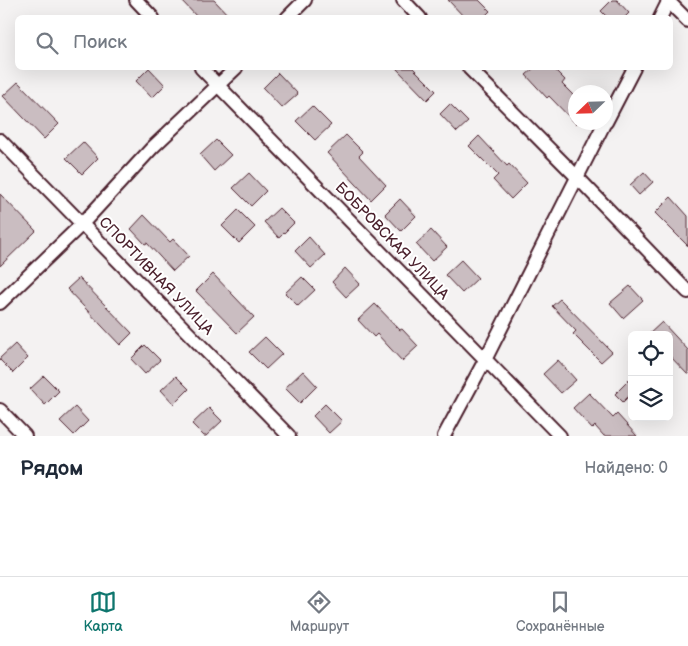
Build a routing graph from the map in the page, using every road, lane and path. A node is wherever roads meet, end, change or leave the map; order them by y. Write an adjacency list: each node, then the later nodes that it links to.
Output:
1 (136, 0): 5 (street)
2 (305, 0): 6 (street)
3 (403, 0): 7 (street)
4 (668, 0): 8 (street); 9 (street)
5 (150, 15)
6 (290, 15)
7 (417, 15)
8 (661, 15)
9 (688, 21)
10 (203, 70): 14 (street, БОБРОВСКАЯ УЛИЦА)
11 (234, 70): 14 (street)
12 (472, 70): 18 (street)
13 (633, 70): 15 (street)
14 (218, 85): 19 (street); 22 (street, БОБРОВСКАЯ УЛИЦА)
15 (613, 107)
16 (601, 130): 18 (street)
17 (0, 140): 19 (street, СПОРТИВНАЯ УЛИЦА)
18 (577, 176): 20 (street); 22 (street)
19 (82, 224): 21 (street); 25 (street, СПОРТИВНАЯ УЛИЦА)
20 (688, 292)
21 (0, 304)
22 (485, 360): 26 (street); 27 (street, БОБРОВСКАЯ УЛИЦА)
23 (0, 410): 24 (street)
24 (25, 436)
25 (289, 436)
26 (444, 436)
27 (560, 436)

